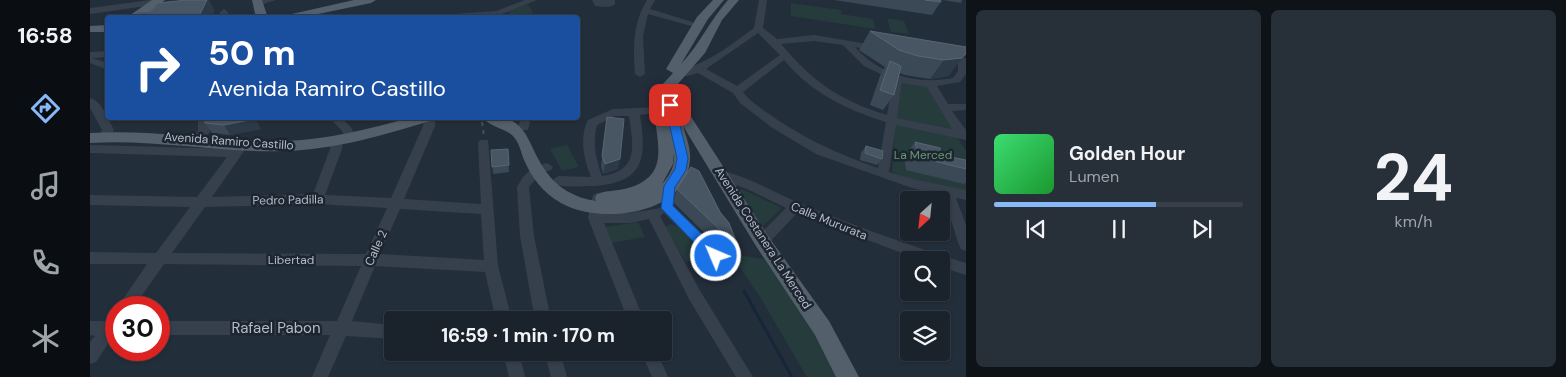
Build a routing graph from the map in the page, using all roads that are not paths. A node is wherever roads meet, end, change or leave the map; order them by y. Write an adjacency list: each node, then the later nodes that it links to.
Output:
1 (272, 0): 11 (street)
2 (371, 0): 16 (main road)
3 (533, 0): 17 (street)
4 (596, 0): 5 (street)
5 (610, 0)
6 (651, 0): 12 (street)
7 (718, 0): 18 (main road)
8 (734, 0): 21 (main road)
9 (763, 0): 22 (street)
10 (157, 1): 13 (street); 14 (main road)
11 (257, 1): 15 (main road)
12 (645, 10): 18 (street); 35 (street)
13 (90, 11)
14 (136, 15)
15 (261, 15)
16 (294, 15)
17 (500, 15)
18 (698, 25): 21 (main road); 34 (main road)
19 (105, 28): 20 (main road)
20 (90, 29)
21 (712, 29): 34 (main road)
22 (758, 30): 23 (street); 33 (street)
23 (775, 42): 24 (street); 28 (street)
24 (846, 43): 25 (street); 36 (street)
25 (885, 49)
26 (90, 54): 27 (street)
27 (105, 54)
28 (784, 56): 38 (street); 49 (street)
29 (934, 56): 31 (street)
30 (90, 60): 32 (street)
31 (965, 61): 37 (street)
32 (105, 66)
33 (699, 69): 34 (street); 38 (street)
34 (674, 73): 43 (main road)
35 (640, 74)
36 (898, 78): 37 (street); 49 (street)
37 (930, 84): 41 (street)
38 (737, 90): 59 (street)
39 (90, 101): 52 (street)
40 (966, 107): 41 (street)
41 (945, 108): 51 (street)
42 (634, 111): 43 (street); 61 (street); 61 (street)
43 (668, 112): 60 (main road, Avenida Costanera La Merced); 63 (main road); 73 (main road)
44 (203, 120): 55 (street)
45 (337, 120): 53 (street)
46 (414, 120): 53 (main road, Avenida Ramiro Castillo)
47 (430, 120): 71 (street, Calle 2)
48 (486, 120): 58 (main road)
49 (891, 120): 51 (street); 59 (street)
50 (525, 122): 58 (main road)
51 (964, 136)
52 (97, 138): 55 (main road, Avenida Ramiro Castillo)
53 (343, 138): 56 (main road, Avenida Ramiro Castillo); 68 (street)
54 (485, 138): 75 (street)
55 (197, 139): 56 (main road, Avenida Ramiro Castillo)
56 (240, 148): 57 (street); 70 (street)
57 (90, 149)
58 (542, 169): 62 (main road); 89 (street)
59 (883, 174): 64 (street)
60 (723, 176): 72 (street, Calle Mururata); 77 (main road, Avenida Costanera La Merced)
61 (598, 180): 62 (street)
62 (554, 184): 73 (main road)
63 (670, 186): 73 (main road); 74 (street)
64 (944, 191)
65 (950, 192): 66 (street)
66 (966, 195)
67 (950, 198): 78 (street)
68 (316, 199): 70 (street, Pedro Padilla); 71 (street, Pedro Padilla)
69 (90, 200): 70 (street, Pedro Padilla)
70 (201, 202): 81 (street)
71 (397, 202): 75 (street, Pedro Padilla); 82 (street, Calle 2)
72 (795, 207): 77 (street); 79 (street, Calle Mururata)
73 (596, 208): 76 (street); 90 (street)
74 (667, 208): 76 (street); 85 (street)
75 (486, 209): 84 (street)
76 (652, 212): 105 (street)
77 (762, 241): 106 (main road, Avenida Costanera La Merced)
78 (966, 245)
79 (910, 251)
80 (90, 258): 81 (street, Libertad)
81 (157, 259): 82 (street, Libertad); 87 (street)
82 (370, 260): 84 (street, Libertad); 94 (street, Calle 2)
83 (950, 264): 86 (street)
84 (491, 266): 88 (street)
85 (728, 268)
86 (966, 269)
87 (132, 296)
88 (502, 311)
89 (541, 311)
90 (633, 311)
91 (105, 326): 92 (street)
92 (90, 328)
93 (170, 328): 94 (street, Rafael Pabon)
94 (341, 328): 95 (street, Rafael Pabon); 101 (street, Calle 2)
95 (384, 331)
96 (105, 337): 97 (street)
97 (90, 356)
98 (513, 361): 102 (street)
99 (555, 361): 103 (street)
100 (654, 361): 104 (street)
101 (320, 377)
102 (517, 377)
103 (559, 377)
104 (660, 377)
105 (744, 377)
106 (848, 377)

